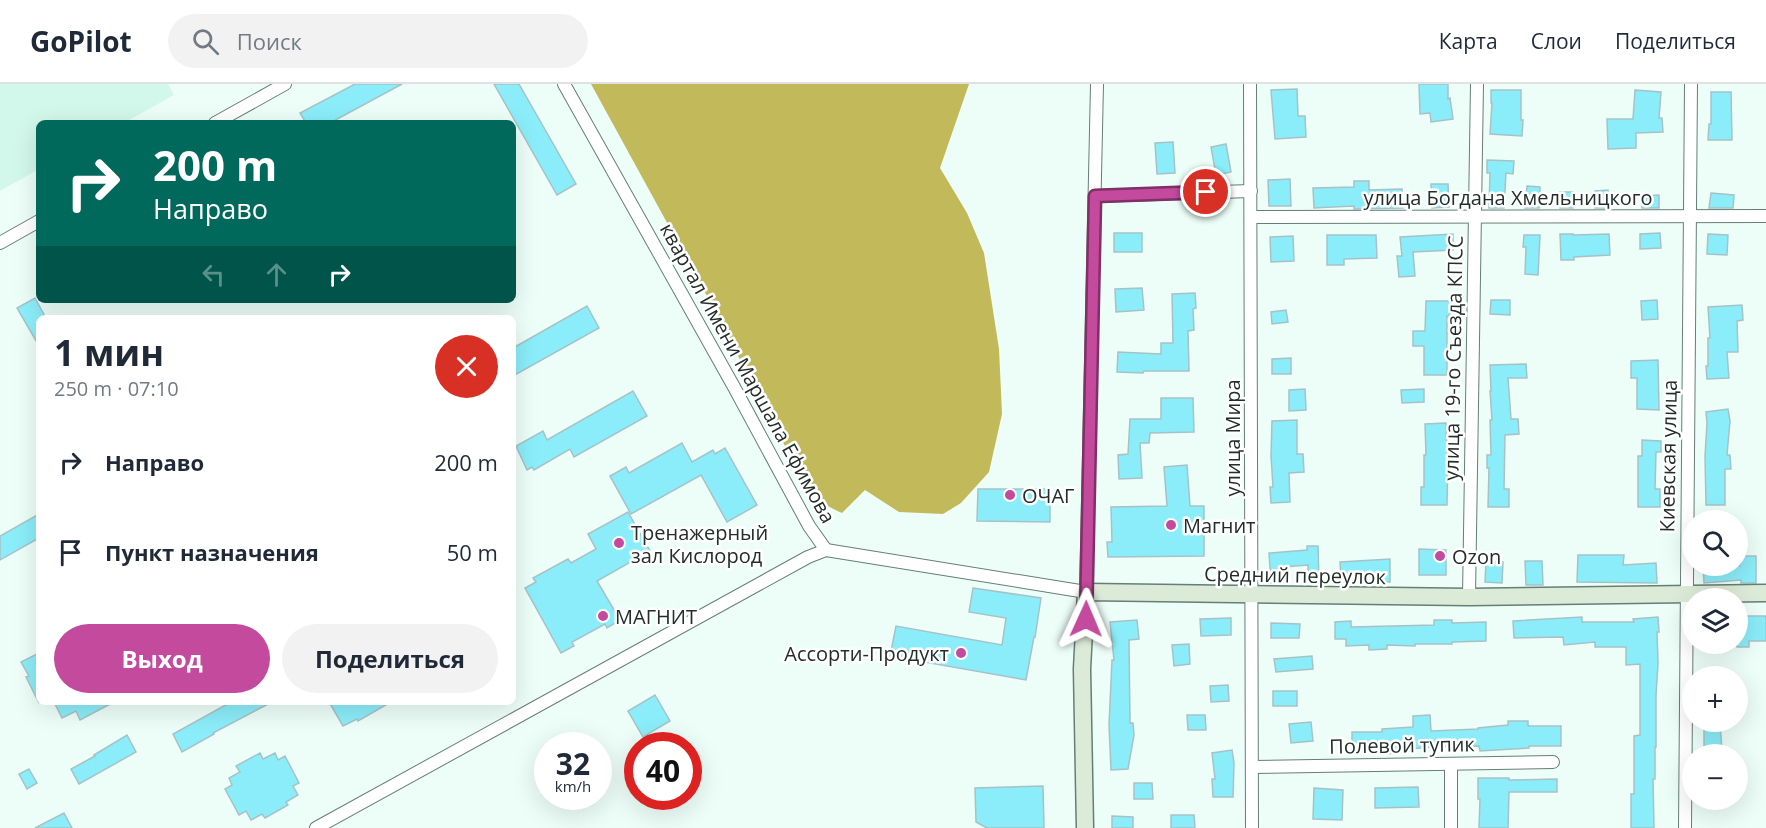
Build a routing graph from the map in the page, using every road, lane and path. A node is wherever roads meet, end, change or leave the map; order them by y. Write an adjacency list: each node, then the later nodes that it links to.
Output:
1 (285, 84): 7 (street)
2 (564, 84): 16 (street, квартал Имени Маршала Ефимова)
3 (1097, 84): 9 (street)
4 (1250, 84): 8 (street, улица Мира)
5 (1476, 84): 13 (street, улица 19-го Съезда КПСС)
6 (1691, 84): 10 (street, Киевская улица)
7 (220, 120)
8 (1251, 191): 9 (street); 12 (street, улица Мира)
9 (1095, 196): 18 (street)
10 (1690, 216): 11 (street, улица Богдана Хмельницкого); 13 (street, улица Богдана Хмельницкого); 17 (street, Киевская улица)
11 (1766, 216)
12 (1251, 217): 13 (street, улица Богдана Хмельницкого); 22 (street, улица Мира)
13 (1474, 217): 23 (street, улица 19-го Съезда КПСС)
14 (36, 223): 15 (street)
15 (0, 243)
16 (826, 550): 18 (street, Средний переулок); 28 (street, квартал Имени Маршала Ефимова)
17 (1687, 588)
18 (1086, 592): 22 (street, Средний переулок); 29 (street)
19 (1682, 593): 23 (street, Средний переулок)
20 (1748, 593): 21 (street, Средний переулок)
21 (1766, 593)
22 (1252, 596): 23 (street, Средний переулок); 27 (street, улица Мира)
23 (1469, 597)
24 (1686, 654): 32 (street, Киевская улица)
25 (1553, 762): 26 (street, Полевой тупик)
26 (1451, 764): 27 (street, Полевой тупик); 31 (street)
27 (1252, 767): 30 (street, улица Мира)
28 (316, 828)
29 (1085, 828)
30 (1252, 828)
31 (1451, 828)
32 (1685, 828)

